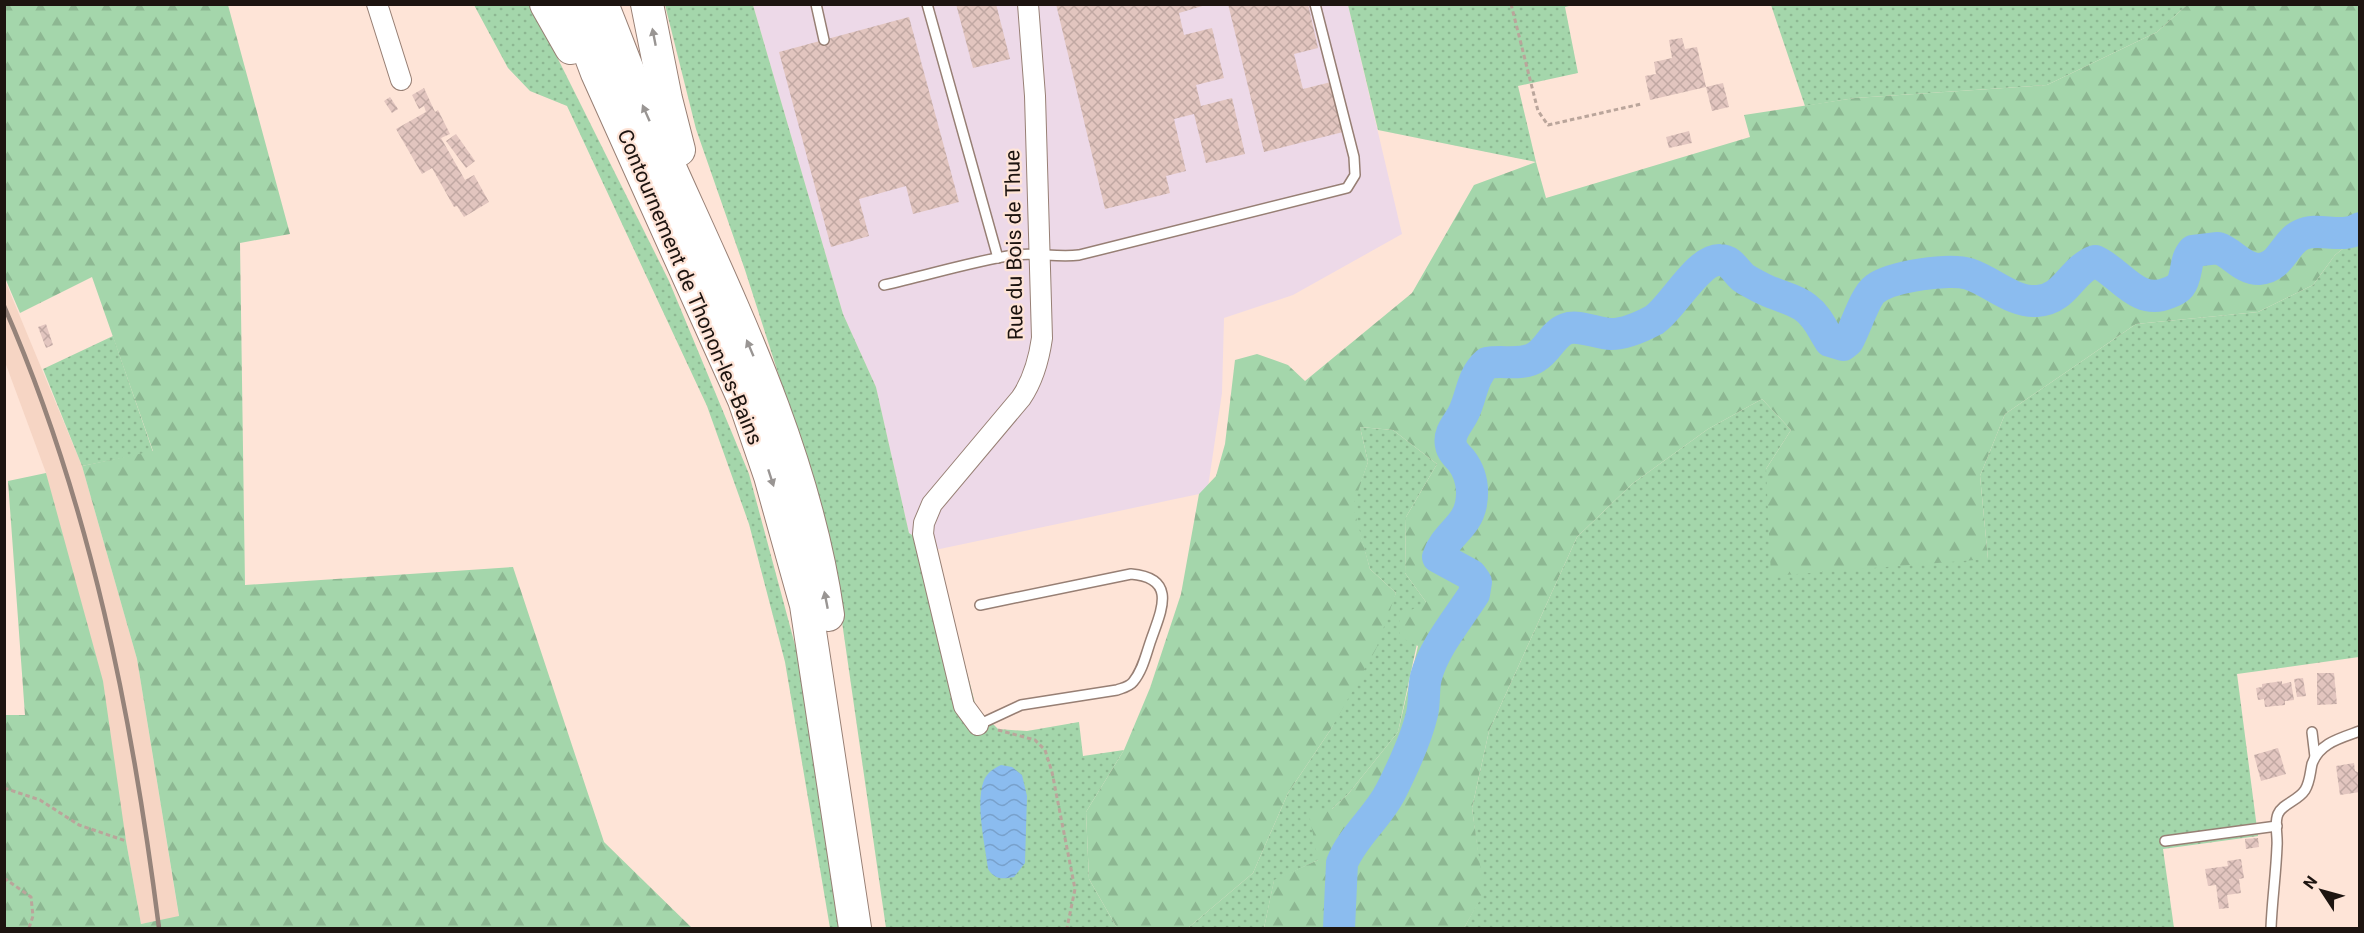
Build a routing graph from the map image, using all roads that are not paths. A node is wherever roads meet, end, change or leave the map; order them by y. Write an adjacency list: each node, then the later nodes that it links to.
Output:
1 (377, 4): 11 (street)
2 (546, 4): 12 (highway)
3 (571, 4): 12 (highway, Contournement de Thonon-les-Bains)
4 (602, 4): 13 (highway, Contournement de Thonon-les-Bains, one-way to 4)
5 (647, 4): 13 (highway, one-way to 5)
6 (816, 4): 10 (lane)
7 (927, 4): 15 (lane)
8 (1028, 4): 14 (street, Rue du Bois de Thue)
9 (1315, 4): 14 (lane)
10 (824, 40)
11 (401, 80)
12 (641, 173): 24 (highway, Contournement de Thonon-les-Bains, one-way to 24)
13 (697, 224): 25 (highway, Contournement de Thonon-les-Bains, one-way to 13)
14 (1039, 253): 15 (lane); 18 (street, Rue du Bois de Thue)
15 (998, 258): 16 (lane)
16 (884, 285)
17 (980, 605): 18 (lane)
18 (978, 725)
19 (2360, 731): 21 (lane)
20 (2312, 732): 21 (lane)
21 (2315, 756): 22 (lane)
22 (2277, 826): 23 (lane); 26 (lane)
23 (2165, 841)
24 (855, 928)
25 (872, 928)
26 (2271, 928)

